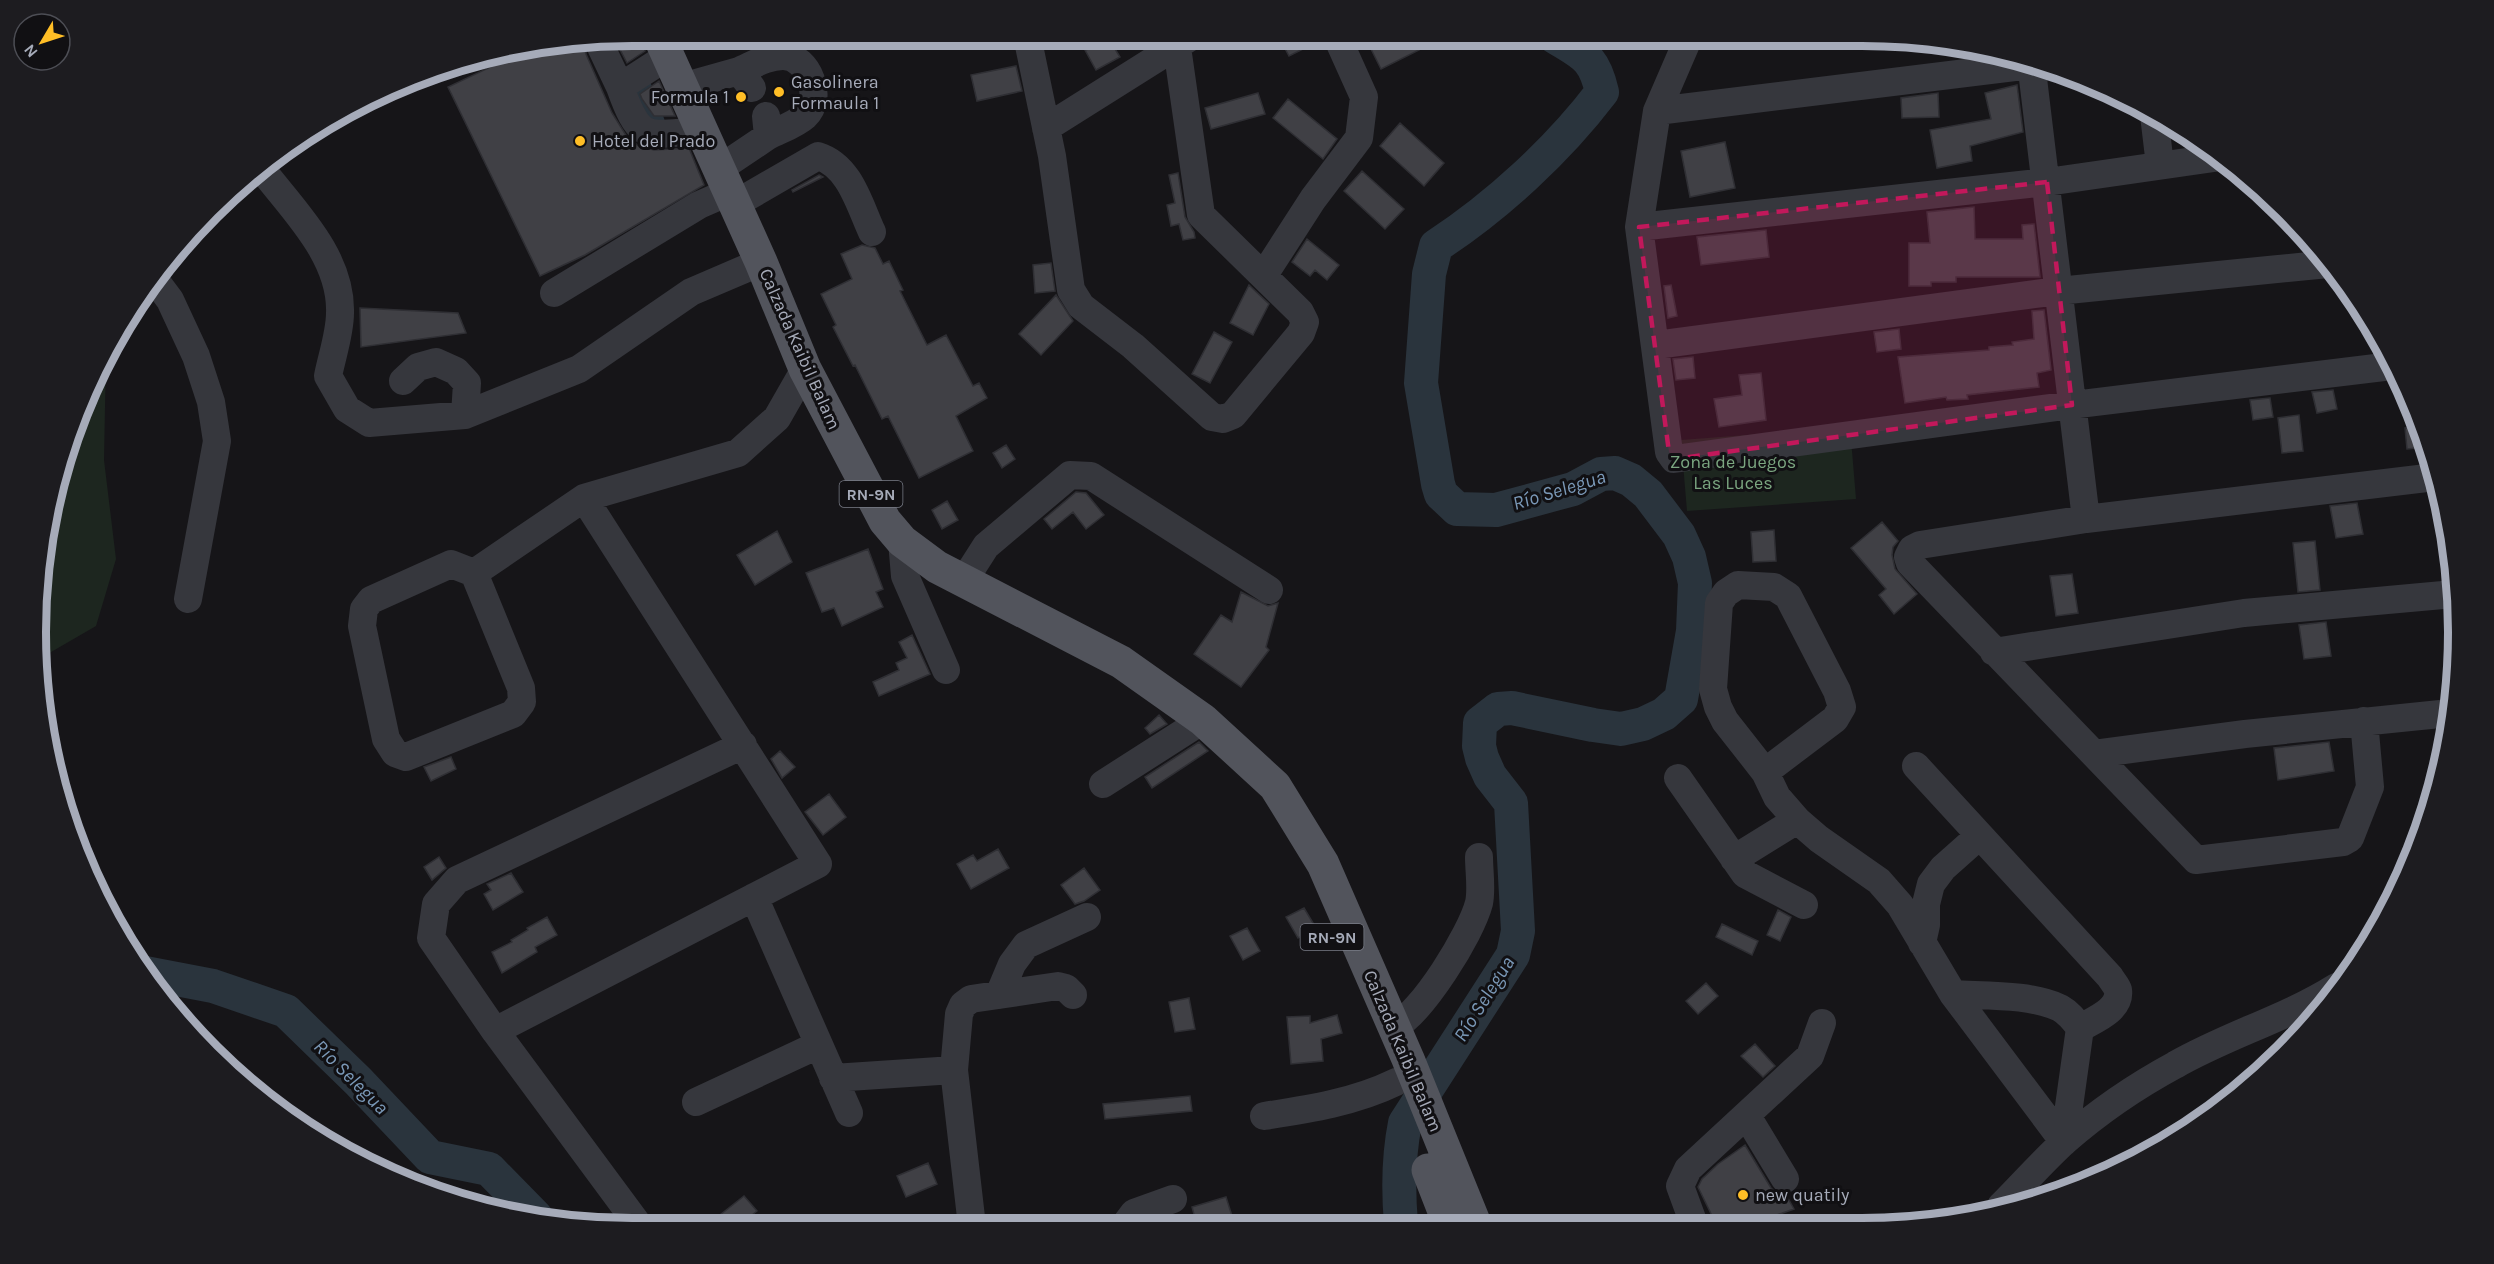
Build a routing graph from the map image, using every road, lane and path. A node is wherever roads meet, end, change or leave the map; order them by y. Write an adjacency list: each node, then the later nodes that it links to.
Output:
1 (663, 46): 10 (street); 11 (main road, Calzada Kaibil Balam / RN-9N)
2 (1029, 46): 14 (street)
3 (1178, 46): 14 (street)
4 (1184, 46): 25 (street)
5 (1341, 46): 25 (street)
6 (1685, 46): 12 (street)
7 (601, 47): 10 (street)
8 (2014, 66): 12 (street)
9 (2032, 72): 19 (street)
10 (620, 87): 15 (street)
11 (682, 87): 15 (main road, Calzada Kaibil Balam / RN-9N); 20 (street)
12 (1657, 111): 21 (street)
13 (2155, 125): 17 (street)
14 (1046, 128): 25 (street)
15 (702, 131): 20 (main road, Calzada Kaibil Balam / RN-9N)
16 (2207, 159): 17 (street)
17 (2160, 165): 19 (street)
18 (266, 175): 34 (street)
19 (2047, 182): 21 (street); 27 (street)
20 (728, 188): 22 (street); 23 (main road, Calzada Kaibil Balam / RN-9N); 28 (street)
21 (1639, 227): 29 (street)
22 (872, 232)
23 (761, 262): 31 (main road, Calzada Kaibil Balam / RN-9N); 34 (street)
24 (2318, 265): 27 (street)
25 (1264, 275)
26 (160, 286): 43 (street)
27 (2058, 291): 29 (street); 33 (street)
28 (554, 293)
29 (1656, 345): 33 (street)
30 (2384, 367): 33 (street)
31 (805, 369): 36 (street); 38 (main road, Calzada Kaibil Balam / RN-9N)
32 (403, 381): 34 (street)
33 (2072, 405): 37 (street)
34 (465, 415)
35 (2427, 478): 37 (street)
36 (584, 498): 39 (street); 49 (street)
37 (2086, 519): 44 (street)
38 (902, 541): 40 (main road, Calzada Kaibil Balam / RN-9N); 45 (street)
39 (474, 573): 39 (street)
40 (963, 582): 41 (street); 47 (main road, Calzada Kaibil Balam / RN-9N)
41 (1269, 590)
42 (2446, 595): 44 (street)
43 (188, 599)
44 (1994, 652): 50 (street)
45 (946, 670)
46 (2441, 713): 48 (street)
47 (1203, 720): 54 (street); 55 (main road, Calzada Kaibil Balam / RN-9N)
48 (2364, 720): 50 (street); 50 (street)
49 (743, 745): 60 (street); 71 (street)
50 (2094, 754)
51 (1916, 766): 57 (street)
52 (1765, 772): 52 (street); 56 (street)
53 (1678, 778): 59 (street)
54 (1103, 784)
55 (1275, 786): 69 (main road, Calzada Kaibil Balam / RN-9N); 74 (main road, Calzada Kaibil Balam / RN-9N)
56 (1797, 820): 59 (street); 63 (street)
57 (1979, 836): 63 (street); 70 (street)
58 (1479, 857): 69 (street)
59 (1734, 859): 61 (street)
60 (754, 897): 71 (street); 72 (street)
61 (1804, 905)
62 (1087, 917): 65 (street)
63 (1922, 943): 64 (street)
64 (1953, 994): 70 (street); 81 (street)
65 (999, 995): 66 (street); 73 (street)
66 (1073, 995)
67 (2320, 997): 81 (street)
68 (1822, 1023): 79 (street)
69 (1394, 1027): 74 (main road, Calzada Kaibil Balam / RN-9N)
70 (2080, 1028): 81 (street)
71 (495, 1031): 85 (street)
72 (818, 1045): 75 (street); 76 (street)
73 (954, 1070): 75 (street); 86 (street)
74 (1400, 1075): 78 (street); 80 (main road, Calzada Kaibil Balam / RN-9N)
75 (833, 1078): 77 (street)
76 (696, 1102)
77 (849, 1113)
78 (1264, 1116)
79 (1747, 1116): 82 (street); 90 (street)
80 (1430, 1142): 88 (main road, Calzada Kaibil Balam / RN-9N); 89 (main road, Calzada Kaibil Balam / RN-9N)
81 (2064, 1142): 84 (street)
82 (1785, 1179)
83 (1173, 1199): 87 (street)
84 (2008, 1199)
85 (633, 1218)
86 (971, 1218)
87 (1130, 1218)
88 (1448, 1218)
89 (1472, 1218)
90 (1692, 1218)

